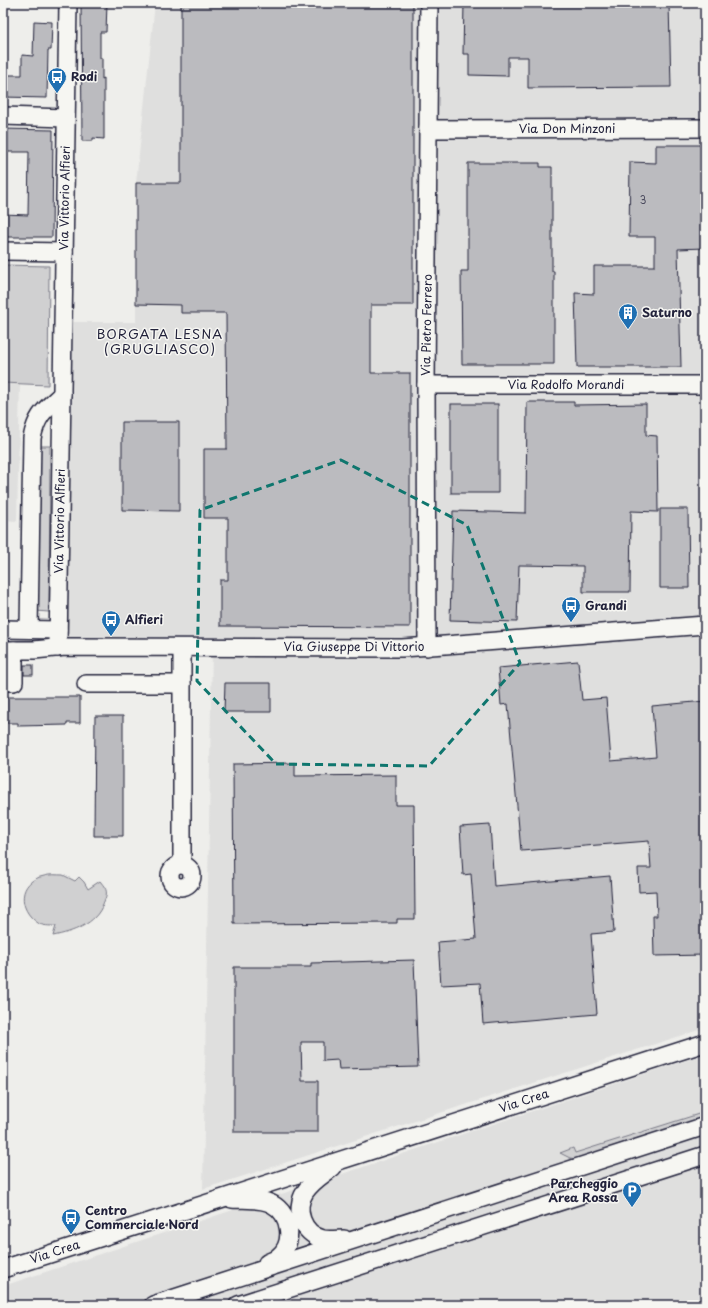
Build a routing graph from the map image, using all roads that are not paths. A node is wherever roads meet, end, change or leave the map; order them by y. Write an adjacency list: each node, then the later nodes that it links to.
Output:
1 (68, 3): 4 (street, Via Vittorio Alfieri)
2 (429, 3): 6 (street, Via Pietro Ferrero)
3 (3, 116): 4 (street)
4 (66, 118): 8 (street, Via Vittorio Alfieri)
5 (705, 128): 6 (street, Via Don Minzoni)
6 (428, 129): 9 (street, Via Pietro Ferrero)
7 (3, 251): 8 (street)
8 (64, 252): 11 (street, Via Vittorio Alfieri)
9 (426, 385): 10 (street, Via Rodolfo Morandi); 16 (street, Via Pietro Ferrero)
10 (705, 385)
11 (62, 394): 13 (street); 15 (street, Via Vittorio Alfieri)
12 (705, 625): 16 (street, Via Giuseppe Di Vittorio)
13 (29, 629): 14 (street); 15 (street)
14 (3, 630)
15 (58, 630): 17 (street, Via Vittorio Alfieri)
16 (427, 647): 18 (street, Via Giuseppe Di Vittorio)
17 (58, 648): 18 (street, Via Giuseppe Di Vittorio); 19 (street, Via Giuseppe Di Vittorio)
18 (182, 648): 22 (street)
19 (8, 650): 20 (street)
20 (3, 682)
21 (86, 684): 22 (street)
22 (182, 684): 23 (street)
23 (182, 865)
24 (705, 1043): 27 (street, Via Crea)
25 (705, 1126): 29 (street, Via Crea)
26 (705, 1155): 31 (street)
27 (342, 1160): 28 (street, Via Crea); 30 (street, Via Crea)
28 (222, 1198): 32 (street, Via Crea); 33 (street, Via Crea)
29 (442, 1212): 30 (street, Via Crea); 31 (street)
30 (355, 1240): 33 (street, Via Crea)
31 (427, 1244): 35 (street)
32 (3, 1269)
33 (236, 1278): 34 (street, Via Crea)
34 (153, 1305)
35 (238, 1305)

